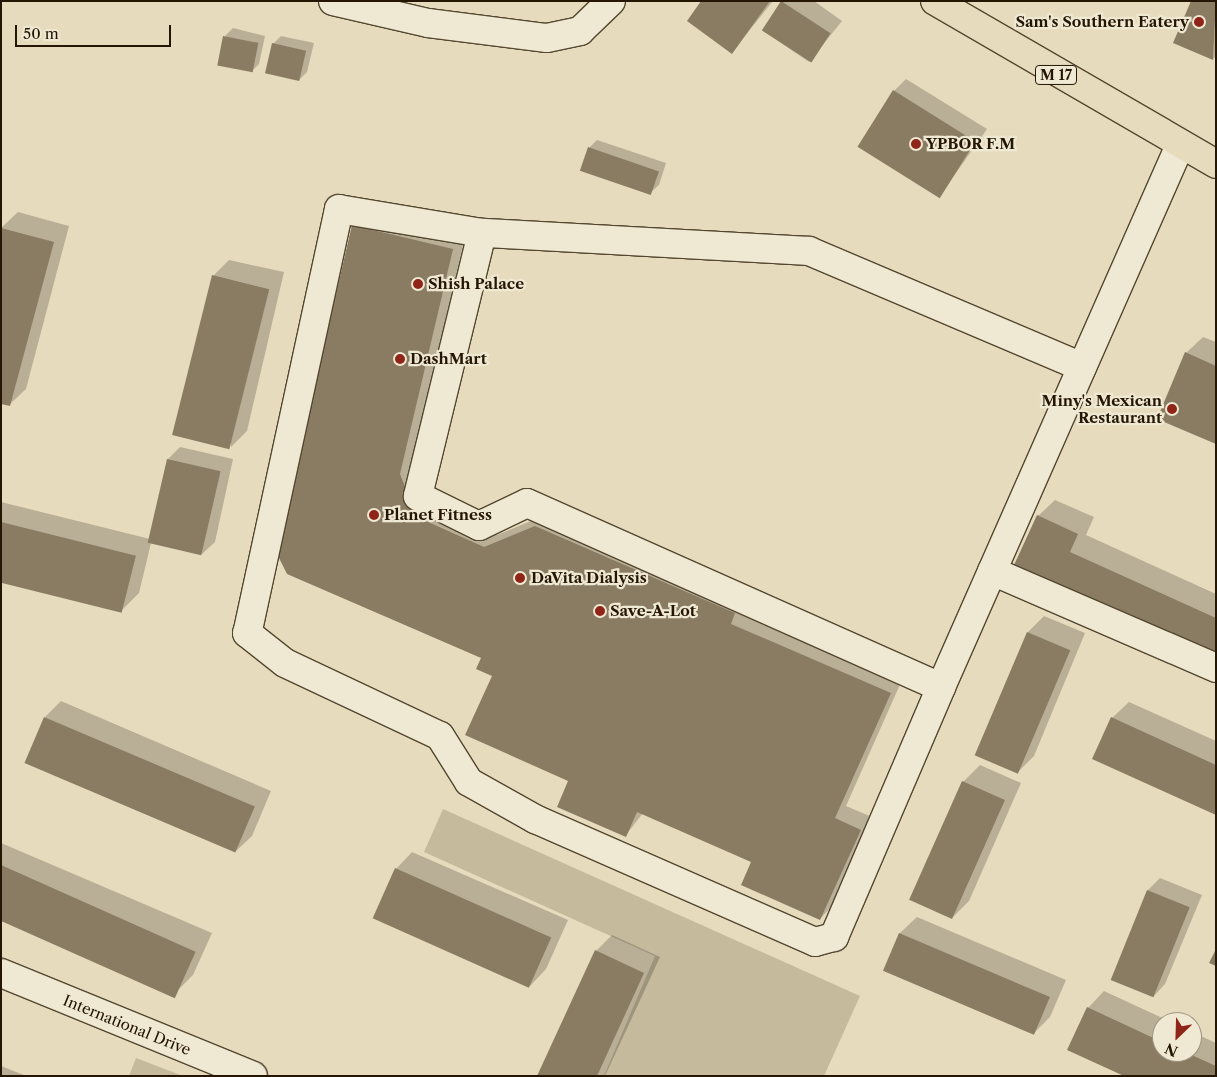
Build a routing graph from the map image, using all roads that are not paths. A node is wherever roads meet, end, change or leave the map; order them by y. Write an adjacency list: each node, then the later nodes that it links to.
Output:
1 (333, 1): 4 (street)
2 (612, 1): 4 (street)
3 (935, 1): 5 (main road, M 17)
4 (375, 7)
5 (1180, 145): 6 (main road, M 17); 8 (street)
6 (1216, 164)
7 (482, 233): 8 (street); 11 (street); 11 (street)
8 (1082, 367): 9 (street)
9 (992, 571): 10 (street); 11 (street)
10 (1216, 668)
11 (941, 687)
12 (1, 973): 13 (street, International Drive)
13 (253, 1076)

